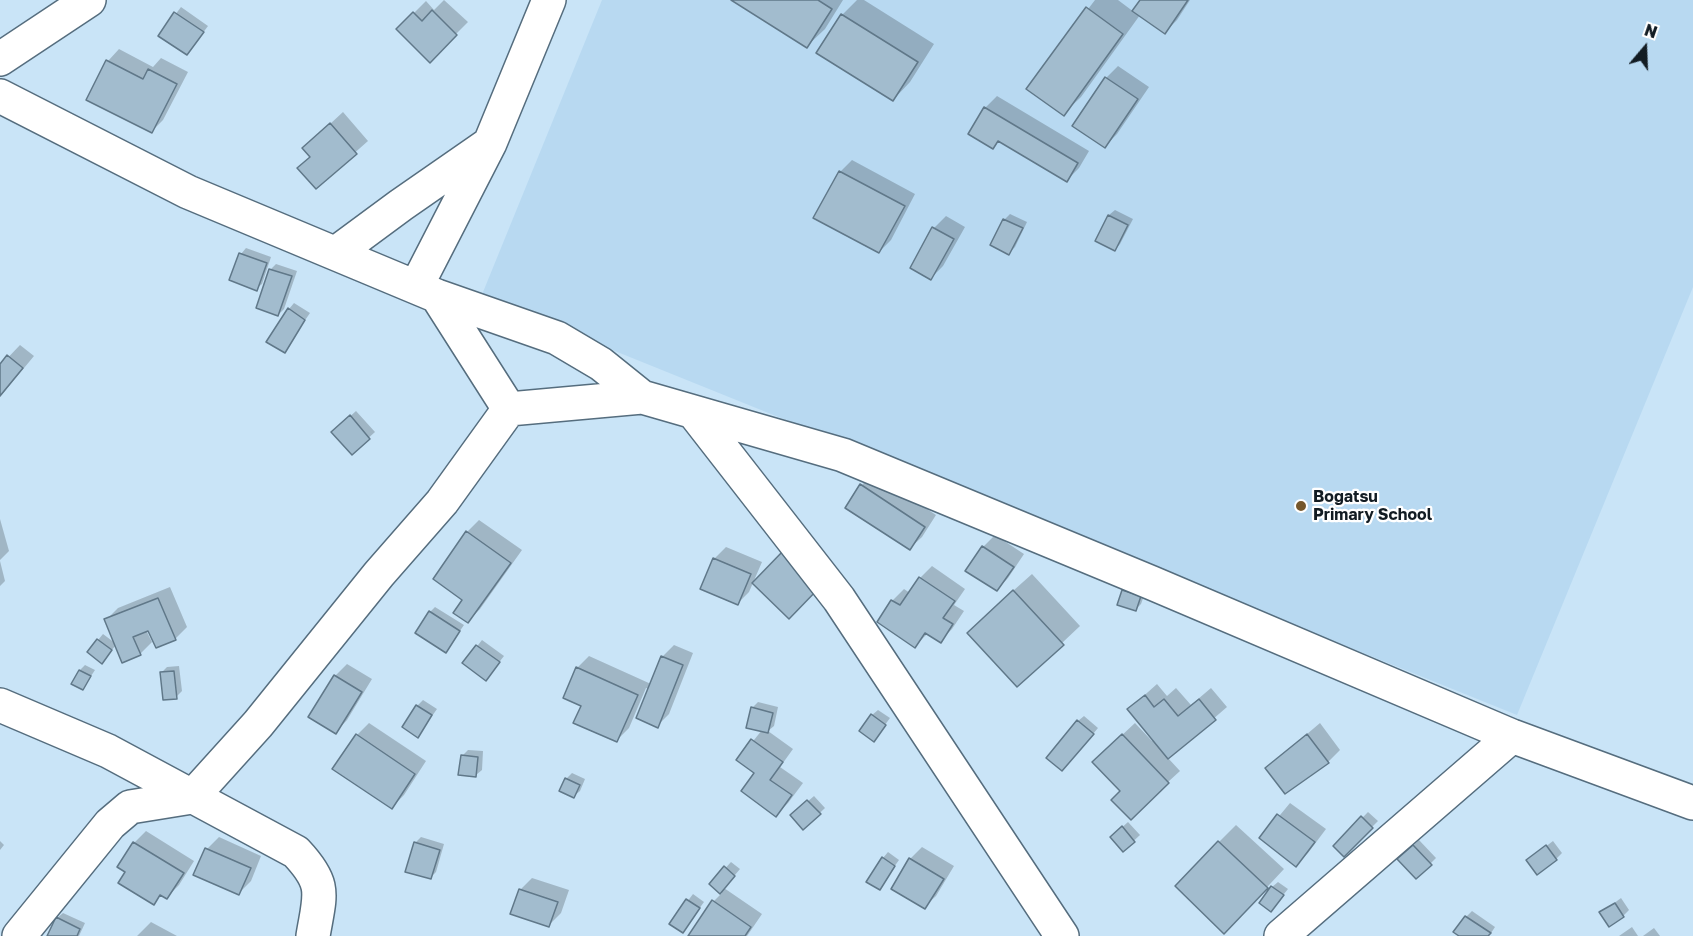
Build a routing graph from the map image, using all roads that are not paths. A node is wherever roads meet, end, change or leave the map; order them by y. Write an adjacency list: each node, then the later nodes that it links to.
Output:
1 (89, 0): 3 (street)
2 (549, 0): 5 (street)
3 (0, 59)
4 (0, 96): 6 (street)
5 (490, 143): 6 (street); 7 (street)
6 (336, 253): 7 (street)
7 (427, 292): 8 (street); 9 (street)
8 (642, 397): 9 (street); 10 (street)
9 (509, 409): 13 (street)
10 (695, 414): 12 (street); 17 (street)
11 (0, 705): 13 (street)
12 (1512, 736): 14 (street); 18 (street)
13 (192, 797): 15 (street); 16 (street)
14 (1693, 803)
15 (20, 936)
16 (313, 936)
17 (1062, 936)
18 (1281, 936)

